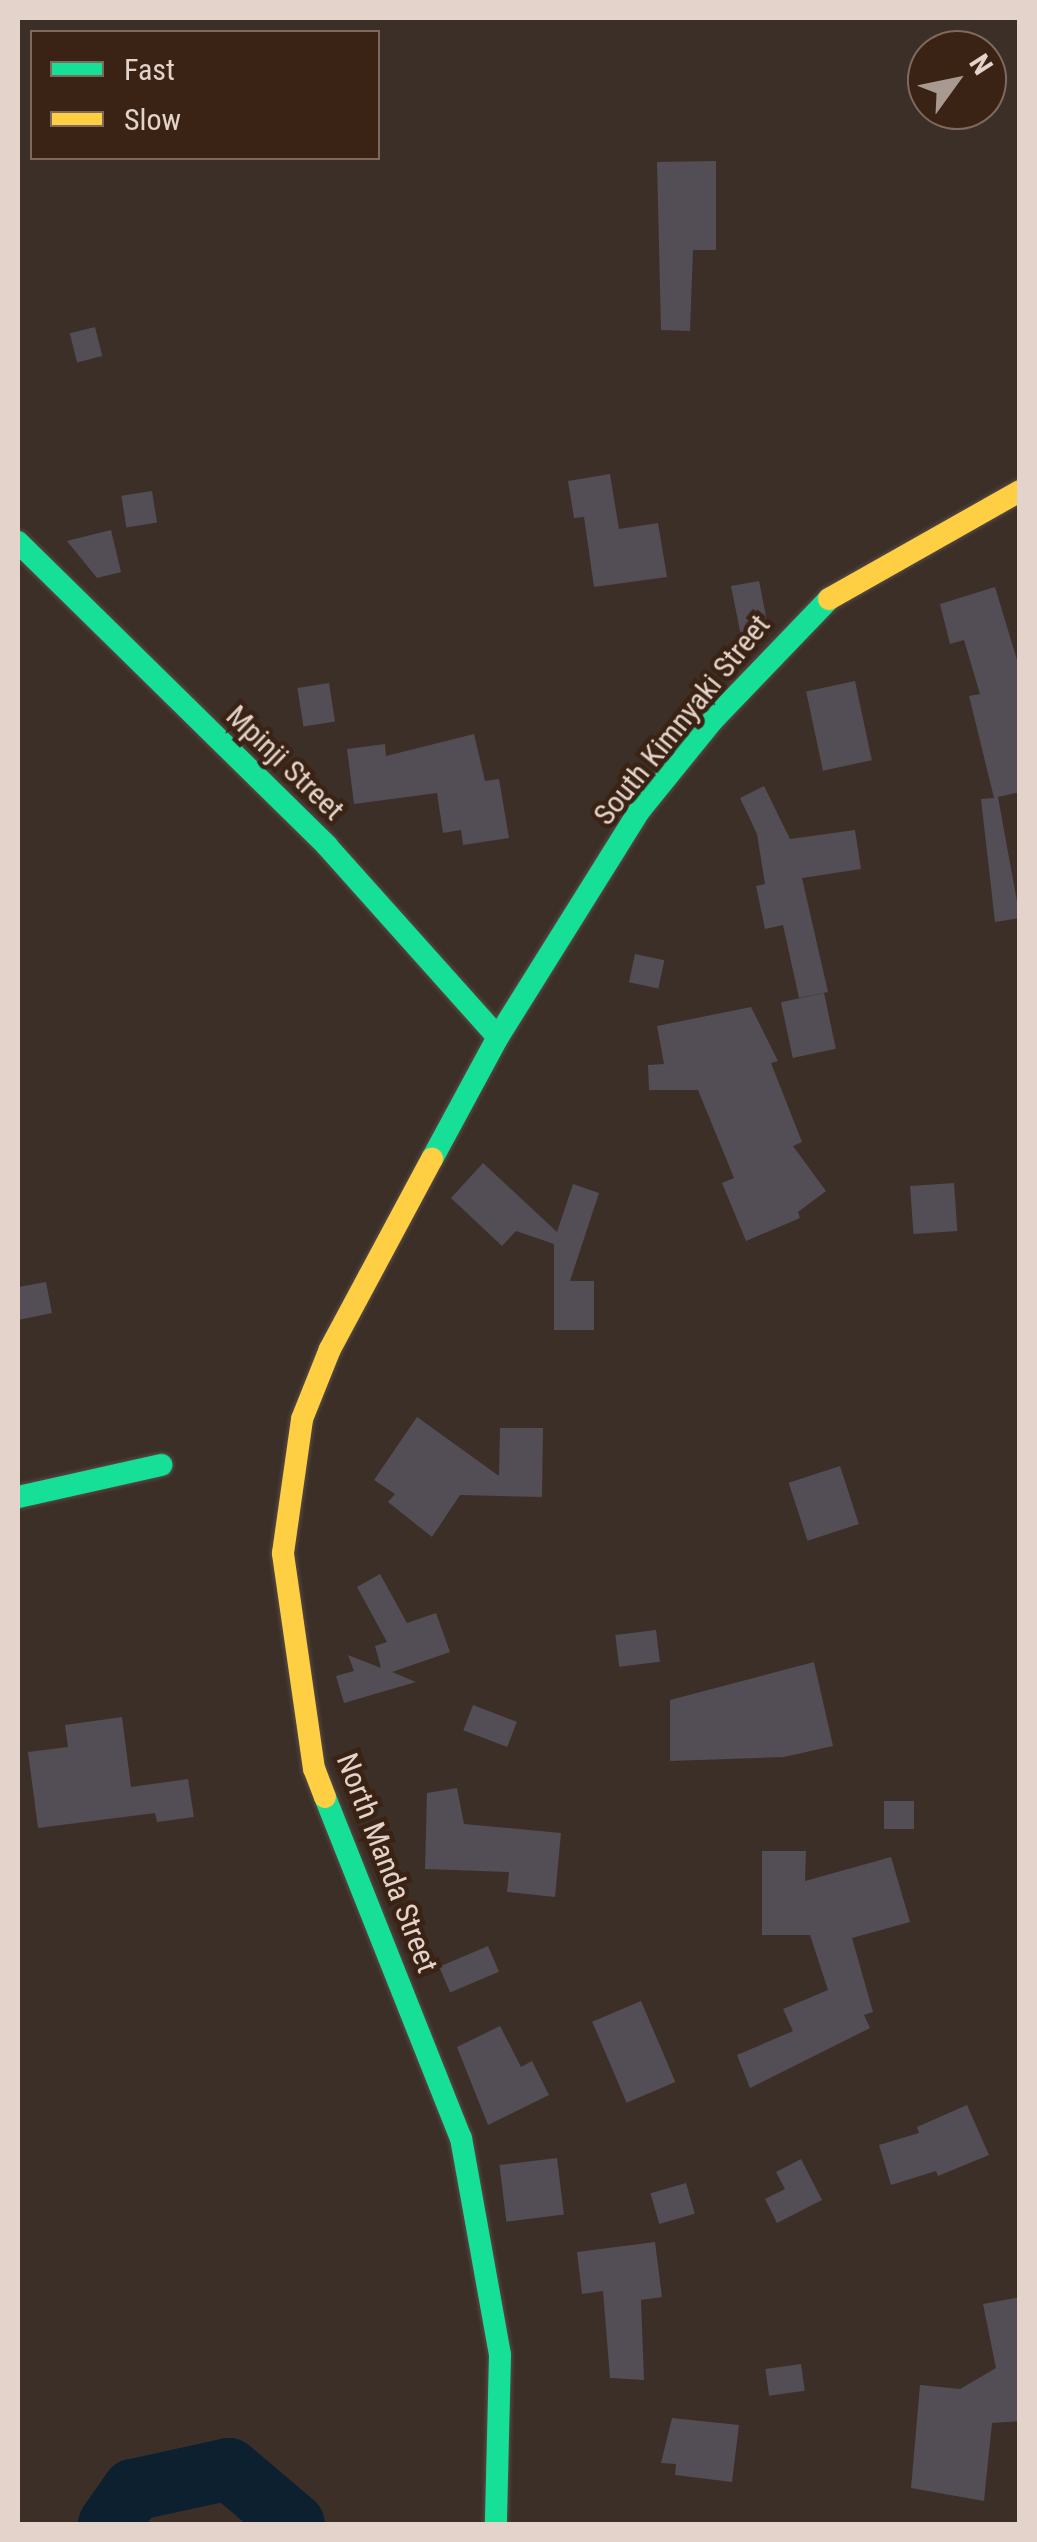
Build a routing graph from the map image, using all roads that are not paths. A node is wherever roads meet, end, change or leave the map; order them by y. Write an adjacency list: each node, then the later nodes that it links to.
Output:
1 (1020, 491): 3 (street, South Kimnyaki Street)
2 (18, 542): 3 (street, Mpinji Street)
3 (498, 1037): 4 (street, South Kimnyaki Street)
4 (478, 1075): 7 (street, North Manda Street)
5 (161, 1466): 6 (street)
6 (18, 1497)
7 (496, 2524)

